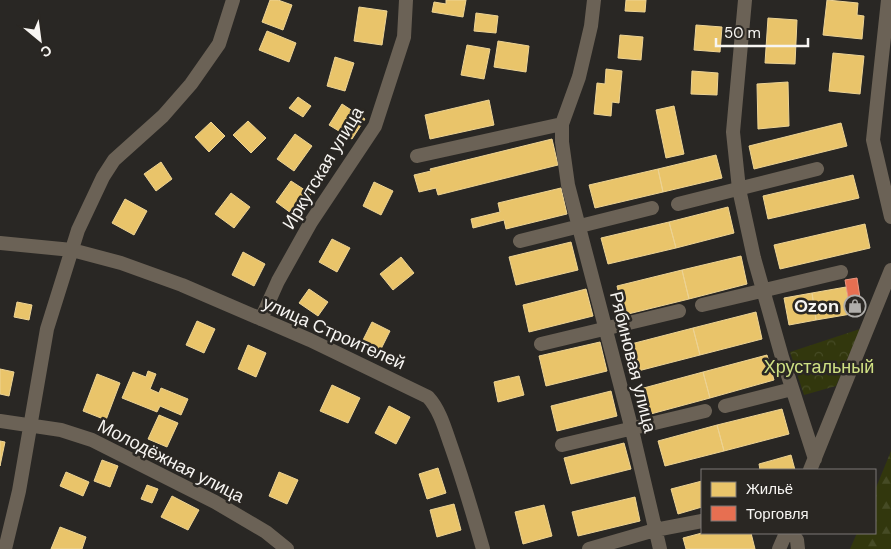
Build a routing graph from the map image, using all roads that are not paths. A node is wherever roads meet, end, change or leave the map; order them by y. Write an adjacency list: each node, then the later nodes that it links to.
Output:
1 (233, 0): 16 (street)
2 (406, 0): 22 (street, Иркутская улица)
3 (594, 0): 6 (street)
4 (745, 0): 9 (street)
5 (888, 0): 12 (street)
6 (562, 124): 7 (street); 13 (street, Рябиновая улица)
7 (417, 156)
8 (817, 169): 9 (street)
9 (738, 189): 10 (street); 19 (street)
10 (678, 204)
11 (652, 208): 13 (street)
12 (891, 217)
13 (579, 227): 14 (street); 23 (street, Рябиновая улица)
14 (520, 241)
15 (0, 243): 16 (street, улица Строителей)
16 (72, 250): 22 (street, улица Строителей); 29 (street)
17 (891, 270): 32 (street)
18 (841, 272): 19 (street)
19 (763, 290): 20 (street); 25 (street)
20 (702, 305)
21 (679, 311): 23 (street)
22 (261, 319): 39 (street, улица Строителей)
23 (606, 328): 24 (street); 30 (street, Рябиновая улица)
24 (541, 344)
25 (792, 389): 26 (street); 32 (street)
26 (725, 406)
27 (705, 411): 30 (street)
28 (0, 421): 29 (street, Молодёжная улица)
29 (29, 426): 37 (street); 38 (street, Молодёжная улица)
30 (632, 430): 31 (street); 34 (street, Рябиновая улица)
31 (562, 445)
32 (812, 465)
33 (701, 521): 34 (street)
34 (655, 530): 40 (street); 41 (street, Рябиновая улица)
35 (786, 534): 42 (street)
36 (793, 534): 43 (street)
37 (5, 549)
38 (287, 549)
39 (484, 549)
40 (589, 549)
41 (660, 549)
42 (779, 549)
43 (798, 549)

